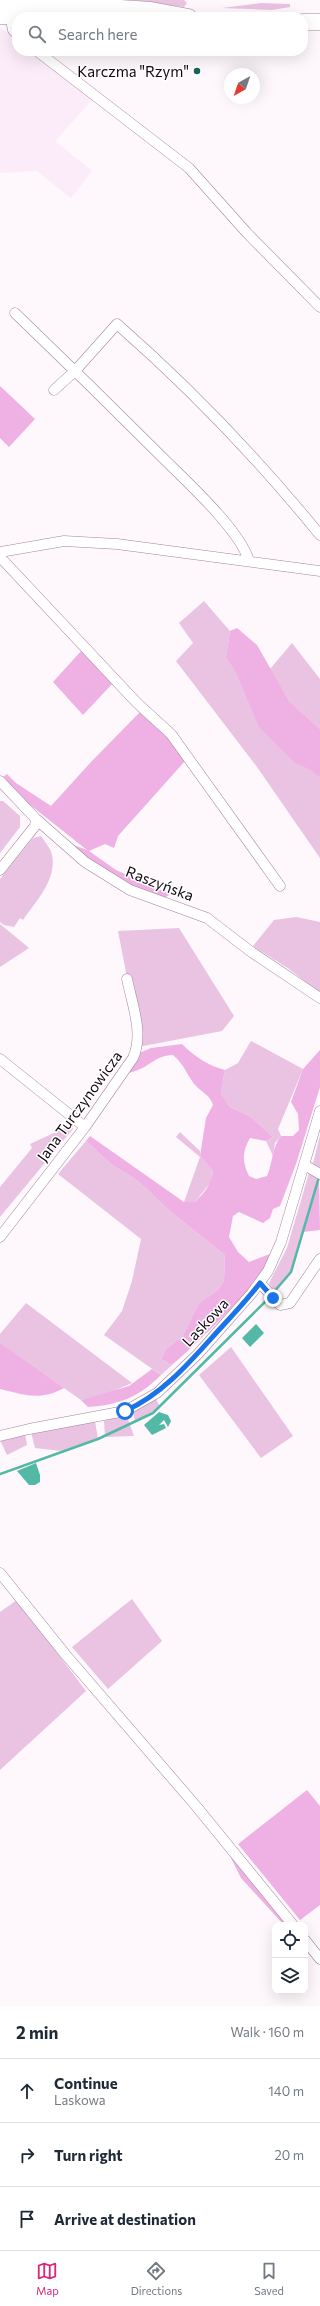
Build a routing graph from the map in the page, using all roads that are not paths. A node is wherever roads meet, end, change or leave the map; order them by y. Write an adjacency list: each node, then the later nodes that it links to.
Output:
1 (0, 0): 2 (main road)
2 (162, 12)
3 (5, 16): 6 (street)
4 (308, 22): 5 (main road)
5 (320, 22)
6 (12, 28)
7 (43, 56): 8 (street)
8 (320, 307)
9 (14, 313): 10 (street)
10 (75, 371): 11 (street); 12 (street); 15 (street)
11 (54, 390)
12 (320, 535)
13 (0, 552): 15 (street)
14 (0, 557): 20 (street)
15 (249, 561): 16 (street)
16 (320, 571)
17 (0, 781): 18 (street, Raszyńska)
18 (36, 819): 19 (street); 22 (street, Raszyńska)
19 (0, 870)
20 (280, 886)
21 (127, 979): 25 (street, Jana Turczynowicza)
22 (320, 998)
23 (0, 1059): 25 (street)
24 (320, 1110): 26 (street, Laskowa)
25 (84, 1127): 28 (street, Jana Turczynowicza)
26 (304, 1167): 27 (street); 30 (street, Laskowa)
27 (320, 1174)
28 (0, 1237)
29 (320, 1259): 30 (street)
30 (260, 1283): 31 (street, Laskowa)
31 (0, 1436)
32 (0, 1573): 33 (street)
33 (291, 1922)
34 (308, 1944): 35 (street)
35 (320, 1958)

